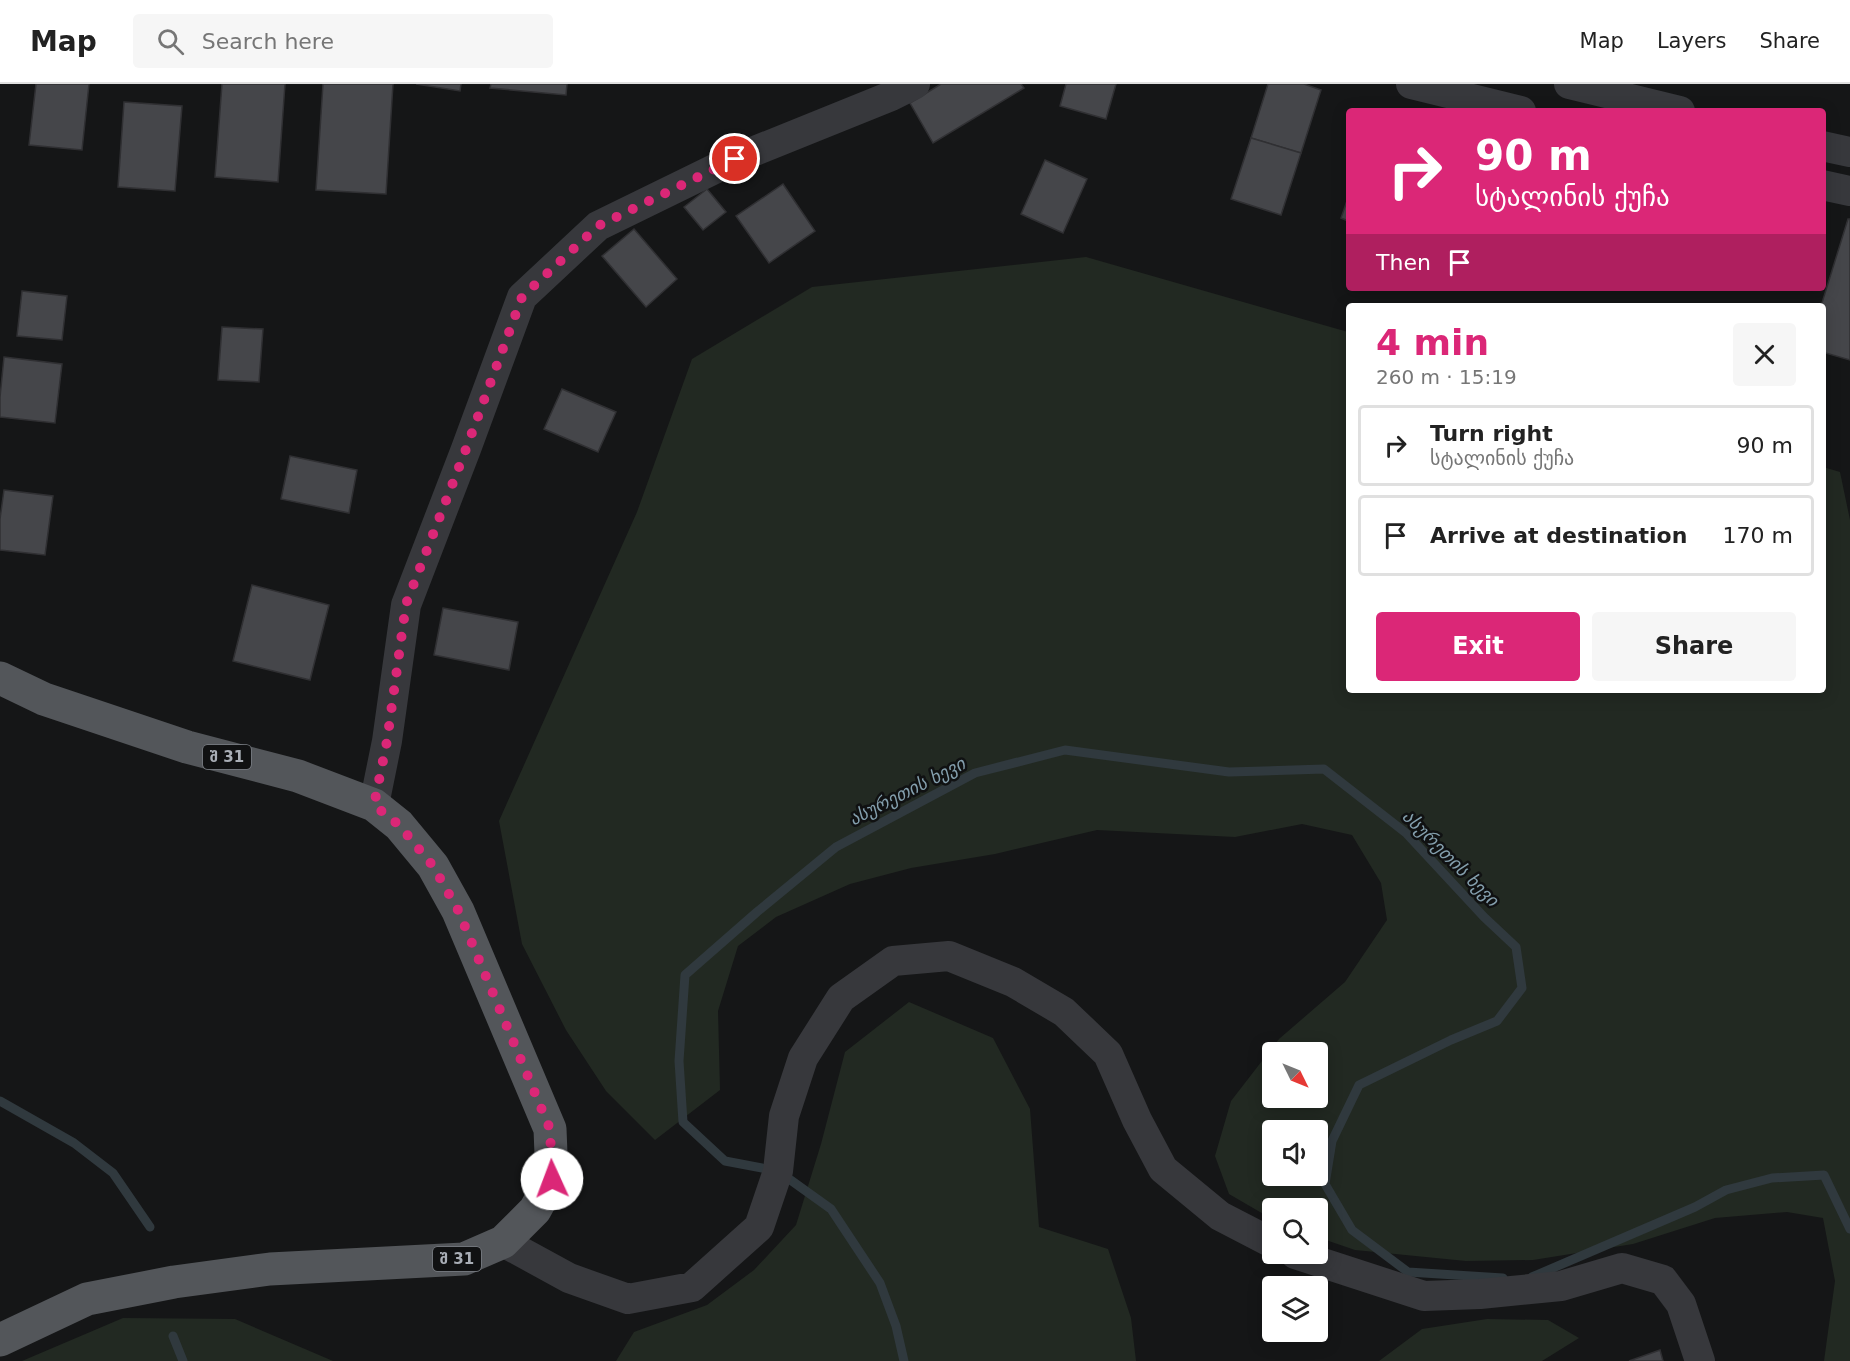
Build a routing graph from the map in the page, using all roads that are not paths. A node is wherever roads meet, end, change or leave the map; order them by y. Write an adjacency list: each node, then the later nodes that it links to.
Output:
1 (915, 84): 11 (street)
2 (1411, 84): 4 (street)
3 (1569, 84): 5 (street)
4 (1509, 108)
5 (1668, 108)
6 (1826, 147): 7 (street)
7 (1850, 152)
8 (1826, 186): 9 (street)
9 (1850, 192)
10 (0, 678): 11 (main road, შ 31)
11 (374, 805): 13 (main road, შ 31)
12 (1262, 1238): 13 (street)
13 (503, 1242): 15 (main road, შ 31)
14 (1326, 1264): 16 (street)
15 (0, 1340)
16 (1700, 1361)

